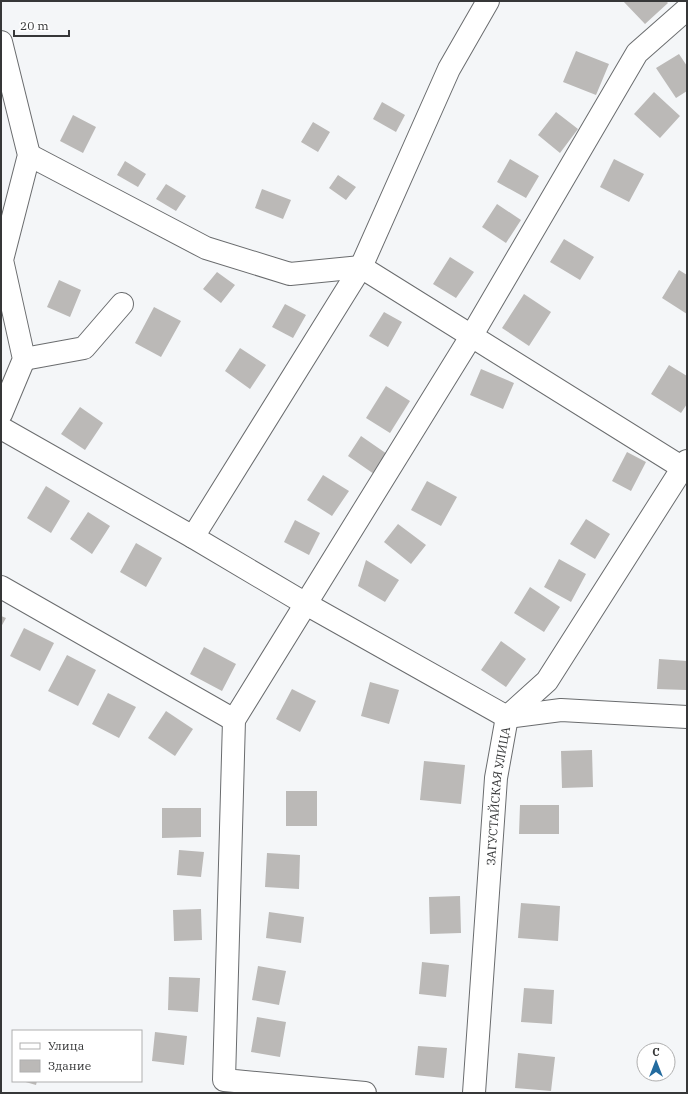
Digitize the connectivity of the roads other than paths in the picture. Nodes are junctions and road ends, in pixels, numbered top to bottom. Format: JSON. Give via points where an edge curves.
{"nodes":[{"id":1,"x":488,"y":1,"type":"edge"},
{"id":2,"x":687,"y":9,"type":"edge"},
{"id":3,"x":1,"y":42,"type":"edge"},
{"id":4,"x":28,"y":155,"type":"junction"},
{"id":5,"x":361,"y":267,"type":"junction"},
{"id":6,"x":122,"y":304,"type":"dead end"},
{"id":7,"x":472,"y":335,"type":"junction"},
{"id":8,"x":24,"y":359,"type":"junction"},
{"id":9,"x":1,"y":414,"type":"edge"},
{"id":10,"x":1,"y":428,"type":"edge"},
{"id":11,"x":686,"y":465,"type":"edge"},
{"id":12,"x":193,"y":537,"type":"junction"},
{"id":13,"x":1,"y":587,"type":"edge"},
{"id":14,"x":306,"y":604,"type":"junction"},
{"id":15,"x":507,"y":717,"type":"junction"},
{"id":16,"x":687,"y":717,"type":"edge"},
{"id":17,"x":234,"y":720,"type":"junction"},
{"id":18,"x":223,"y":1087,"type":"edge"},
{"id":19,"x":365,"y":1093,"type":"edge"},
{"id":20,"x":474,"y":1093,"type":"edge"}],
"edges":[{"from":1,"to":5,"type":"street","via":[[449,69]]},
{"from":2,"to":7,"type":"street","via":[[637,53]]},
{"from":3,"to":4,"type":"street"},
{"from":4,"to":5,"type":"street","via":[[206,248],[290,274]]},
{"from":4,"to":8,"type":"street","via":[[2,260]]},
{"from":5,"to":7,"type":"street"},
{"from":5,"to":12,"type":"street"},
{"from":6,"to":8,"type":"street","via":[[84,348]]},
{"from":7,"to":11,"type":"street"},
{"from":7,"to":14,"type":"street"},
{"from":8,"to":9,"type":"street"},
{"from":10,"to":12,"type":"street"},
{"from":11,"to":15,"type":"street","name":"ЗАГУСТАЙСКАЯ УЛИЦА","via":[[547,681]]},
{"from":12,"to":14,"type":"street"},
{"from":13,"to":17,"type":"street"},
{"from":14,"to":15,"type":"street"},
{"from":14,"to":17,"type":"street"},
{"from":15,"to":16,"type":"street","via":[[561,710]]},
{"from":15,"to":20,"type":"street","name":"ЗАГУСТАЙСКАЯ УЛИЦА","via":[[496,778]]},
{"from":17,"to":18,"type":"street"},
{"from":18,"to":19,"type":"street"}]}
